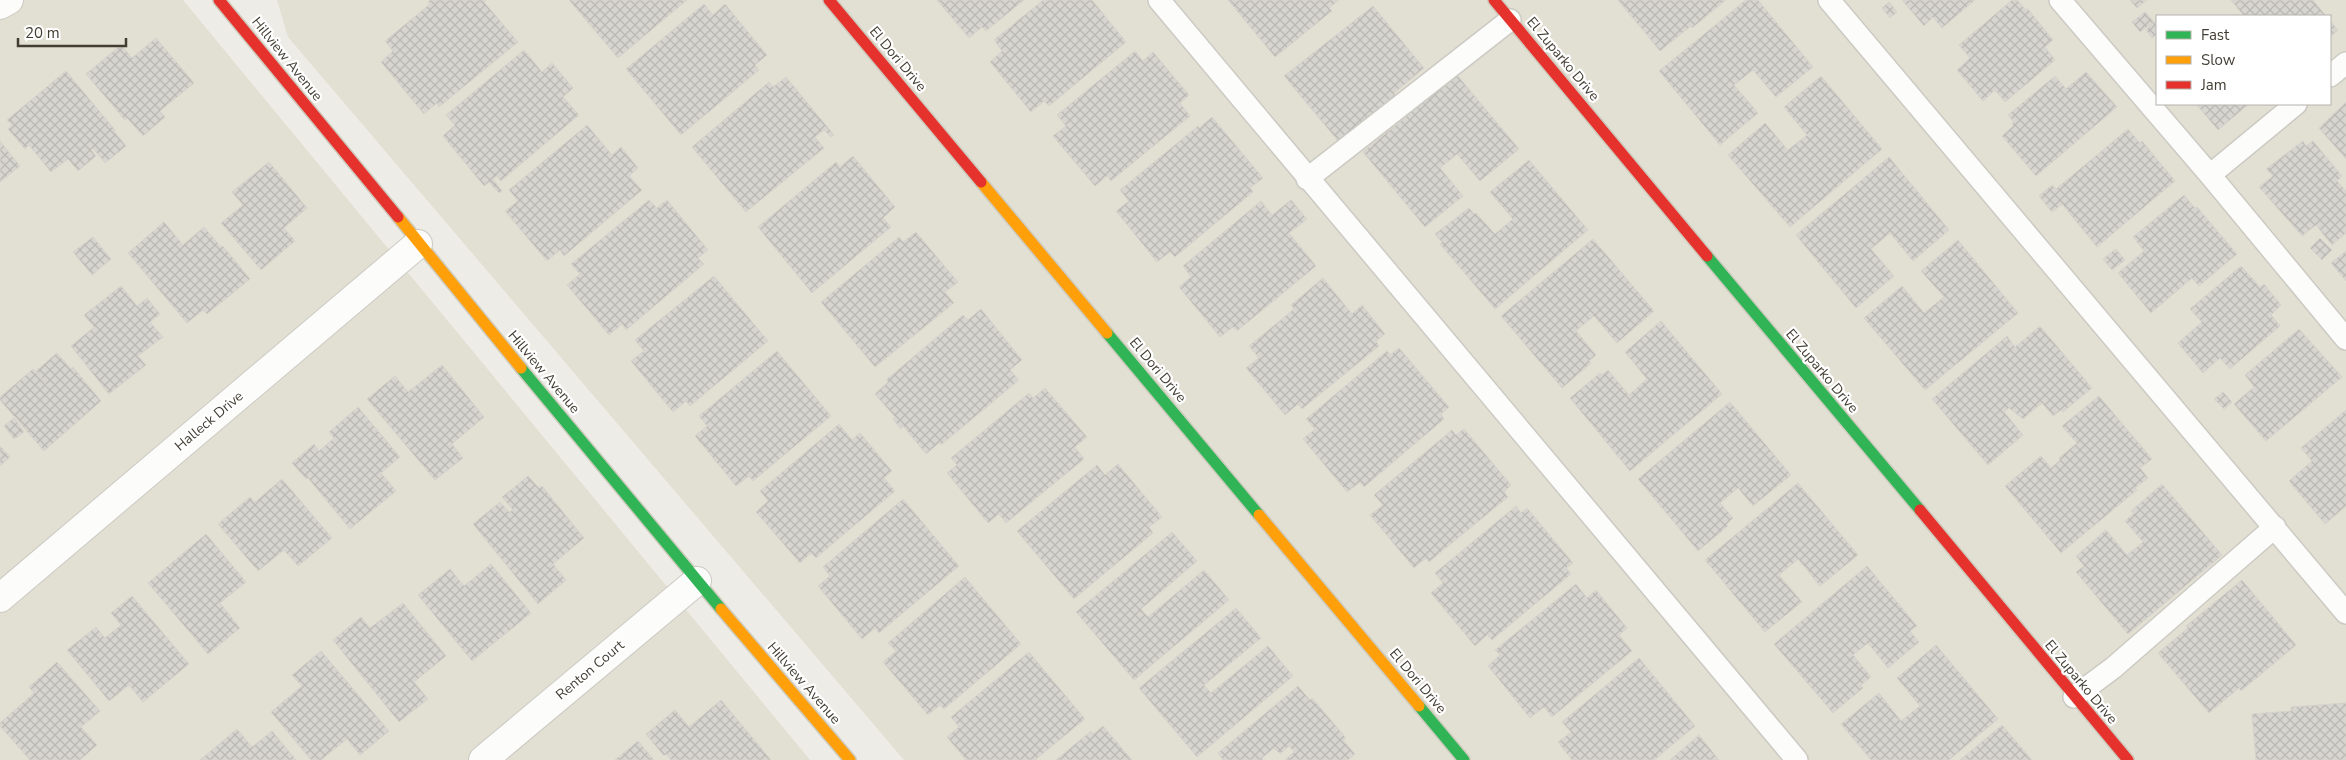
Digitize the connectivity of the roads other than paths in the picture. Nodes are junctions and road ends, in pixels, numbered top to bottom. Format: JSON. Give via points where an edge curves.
{"nodes":[{"id":1,"x":9,"y":0,"type":"edge"},
{"id":2,"x":219,"y":0,"type":"edge"},
{"id":3,"x":829,"y":0,"type":"edge"},
{"id":4,"x":1159,"y":0,"type":"edge"},
{"id":5,"x":1494,"y":0,"type":"edge"},
{"id":6,"x":1829,"y":0,"type":"edge"},
{"id":7,"x":2060,"y":0,"type":"edge"},
{"id":8,"x":0,"y":5,"type":"edge"},
{"id":9,"x":1510,"y":20,"type":"junction"},
{"id":10,"x":2346,"y":62,"type":"edge"},
{"id":11,"x":2331,"y":75,"type":"edge"},
{"id":12,"x":2295,"y":105,"type":"edge"},
{"id":13,"x":2210,"y":175,"type":"junction"},
{"id":14,"x":1307,"y":179,"type":"junction"},
{"id":15,"x":418,"y":244,"type":"junction"},
{"id":16,"x":2346,"y":339,"type":"edge"},
{"id":17,"x":2275,"y":527,"type":"junction"},
{"id":18,"x":696,"y":581,"type":"junction"},
{"id":19,"x":0,"y":598,"type":"edge"},
{"id":20,"x":2346,"y":612,"type":"edge"},
{"id":21,"x":2074,"y":698,"type":"junction"},
{"id":22,"x":483,"y":760,"type":"edge"},
{"id":23,"x":850,"y":760,"type":"edge"},
{"id":24,"x":1464,"y":760,"type":"edge"},
{"id":25,"x":1797,"y":760,"type":"edge"},
{"id":26,"x":2128,"y":760,"type":"edge"}],
"edges":[{"from":1,"to":8,"type":"street"},
{"from":2,"to":15,"type":"street","name":"Hillview Avenue"},
{"from":3,"to":24,"type":"street","name":"El Dori Drive"},
{"from":4,"to":14,"type":"lane"},
{"from":5,"to":9,"type":"street","name":"El Zuparko Drive"},
{"from":6,"to":17,"type":"lane"},
{"from":7,"to":13,"type":"lane"},
{"from":9,"to":14,"type":"lane"},
{"from":9,"to":21,"type":"street","name":"El Zuparko Drive"},
{"from":10,"to":11,"type":"lane"},
{"from":12,"to":13,"type":"lane"},
{"from":13,"to":16,"type":"lane"},
{"from":14,"to":25,"type":"lane"},
{"from":15,"to":18,"type":"street","name":"Hillview Avenue"},
{"from":15,"to":19,"type":"street","name":"Halleck Drive"},
{"from":17,"to":20,"type":"lane"},
{"from":17,"to":21,"type":"lane"},
{"from":18,"to":22,"type":"street","name":"Renton Court"},
{"from":18,"to":23,"type":"street","name":"Hillview Avenue"},
{"from":21,"to":26,"type":"street","name":"El Zuparko Drive"}]}
